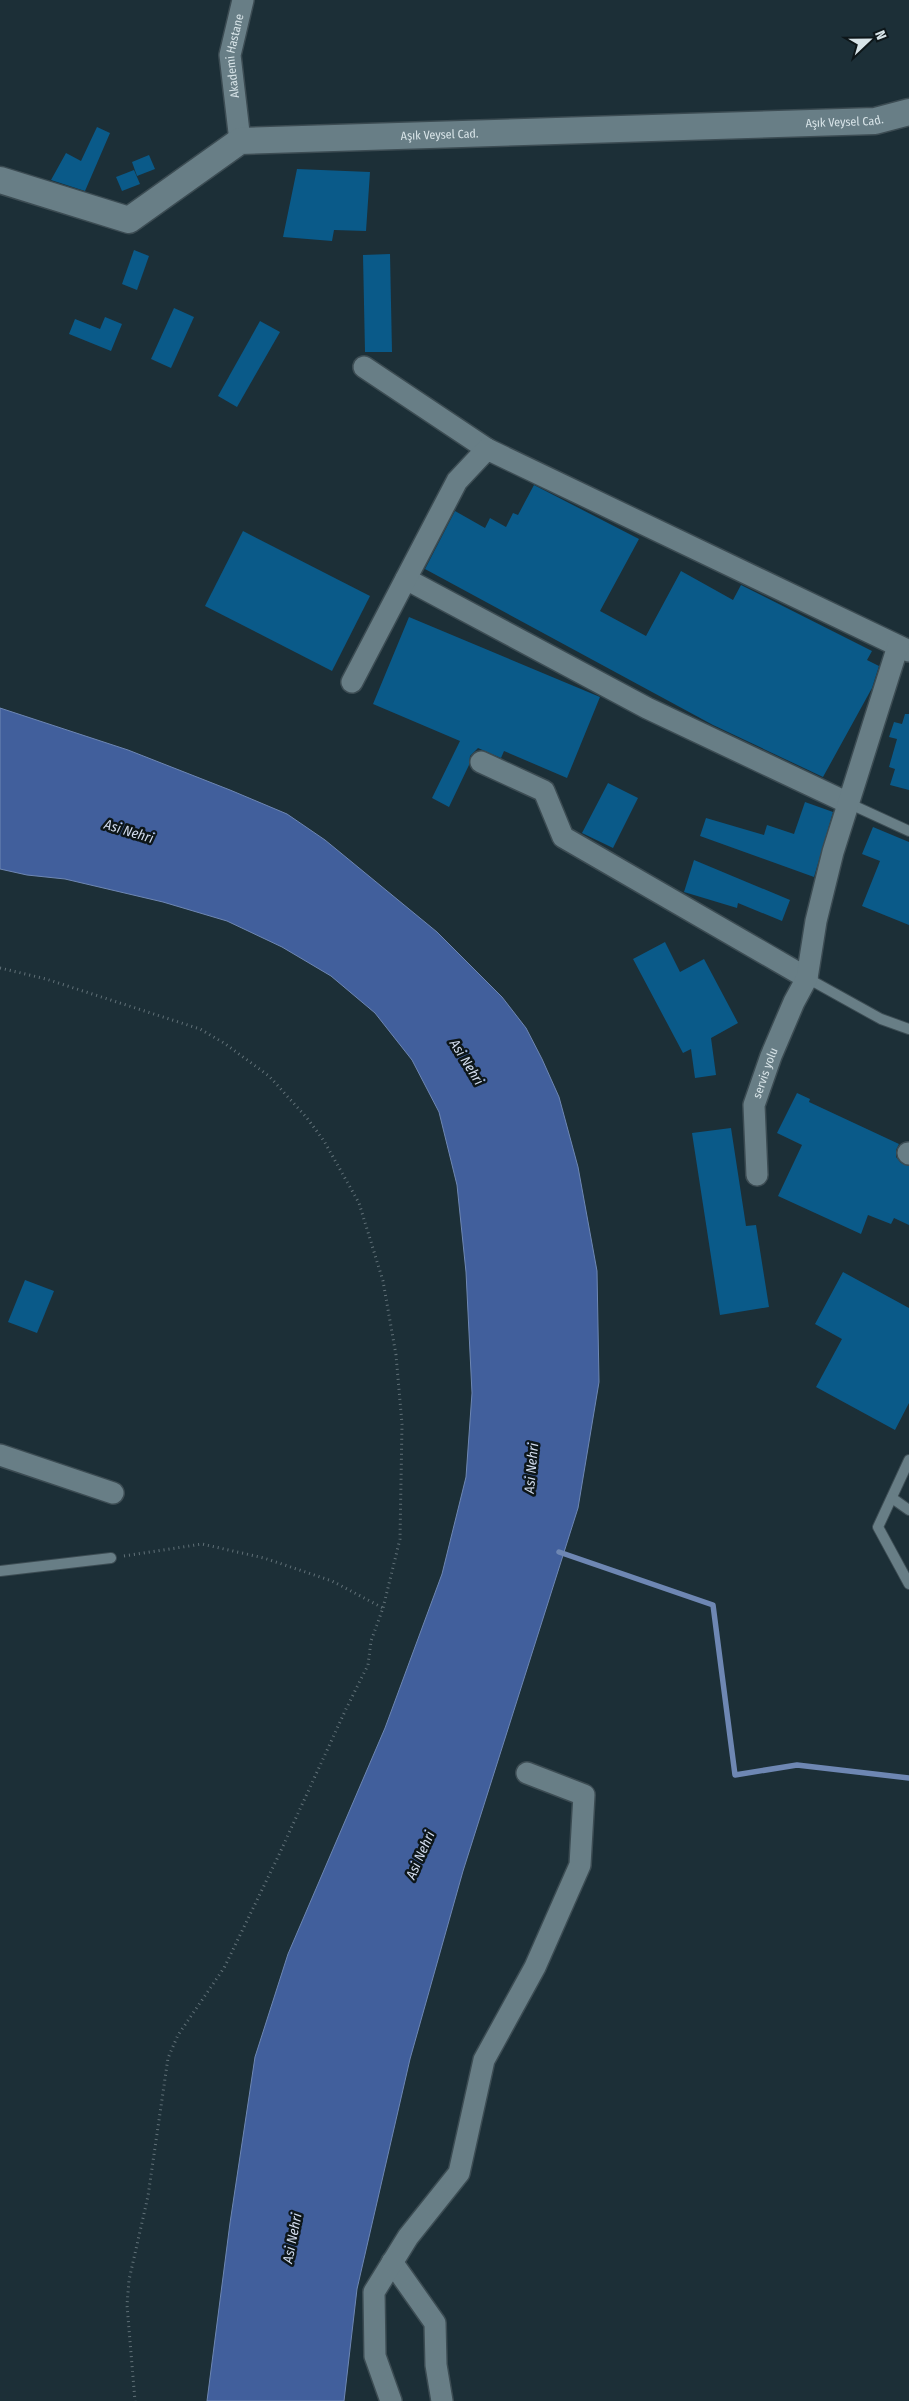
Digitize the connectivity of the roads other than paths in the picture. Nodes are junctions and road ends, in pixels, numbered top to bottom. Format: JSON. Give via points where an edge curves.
{"nodes":[{"id":1,"x":243,"y":0,"type":"edge"},
{"id":2,"x":909,"y":112,"type":"edge"},
{"id":3,"x":240,"y":141,"type":"junction"},
{"id":4,"x":0,"y":180,"type":"edge"},
{"id":5,"x":364,"y":367,"type":"dead end"},
{"id":6,"x":487,"y":449,"type":"junction"},
{"id":7,"x":406,"y":579,"type":"junction"},
{"id":8,"x":904,"y":648,"type":"edge"},
{"id":9,"x":352,"y":682,"type":"dead end"},
{"id":10,"x":481,"y":762,"type":"dead end"},
{"id":11,"x":848,"y":803,"type":"junction"},
{"id":12,"x":909,"y":831,"type":"edge"},
{"id":13,"x":807,"y":978,"type":"junction"},
{"id":14,"x":909,"y":1029,"type":"edge"},
{"id":15,"x":757,"y":1175,"type":"dead end"},
{"id":16,"x":0,"y":1454,"type":"edge"},
{"id":17,"x":909,"y":1460,"type":"edge"},
{"id":18,"x":112,"y":1493,"type":"dead end"},
{"id":19,"x":892,"y":1498,"type":"junction"},
{"id":20,"x":909,"y":1510,"type":"edge"},
{"id":21,"x":111,"y":1558,"type":"road end"},
{"id":22,"x":0,"y":1571,"type":"edge"},
{"id":23,"x":909,"y":1584,"type":"edge"},
{"id":24,"x":528,"y":1773,"type":"dead end"},
{"id":25,"x":392,"y":2262,"type":"junction"},
{"id":26,"x":391,"y":2401,"type":"edge"},
{"id":27,"x":442,"y":2401,"type":"edge"}],
"edges":[{"from":1,"to":3,"type":"street","name":"Akademi Hastane","via":[[230,55]]},
{"from":2,"to":3,"type":"street","name":"Aşık Veysel Cad.","via":[[875,121]]},
{"from":3,"to":4,"type":"street","via":[[129,220]]},
{"from":5,"to":6,"type":"street"},
{"from":6,"to":7,"type":"street","via":[[457,481]]},
{"from":6,"to":8,"type":"street"},
{"from":7,"to":9,"type":"street"},
{"from":7,"to":11,"type":"street","via":[[647,708]]},
{"from":8,"to":11,"type":"street","name":"servis yolu"},
{"from":10,"to":13,"type":"street","via":[[544,790],[562,837]]},
{"from":11,"to":12,"type":"lane"},
{"from":11,"to":13,"type":"street","name":"servis yolu","via":[[816,921]]},
{"from":13,"to":14,"type":"lane","via":[[881,1019]]},
{"from":13,"to":15,"type":"street","name":"servis yolu","via":[[775,1047],[754,1105]]},
{"from":16,"to":18,"type":"street"},
{"from":17,"to":19,"type":"lane"},
{"from":19,"to":20,"type":"lane"},
{"from":19,"to":23,"type":"lane","via":[[878,1527]]},
{"from":21,"to":22,"type":"lane"},
{"from":24,"to":25,"type":"street","via":[[584,1795],[580,1865],[535,1967],[484,2060],[459,2173]]},
{"from":25,"to":26,"type":"street","via":[[374,2292],[375,2356]]},
{"from":25,"to":27,"type":"street","via":[[436,2322],[436,2365]]}]}
